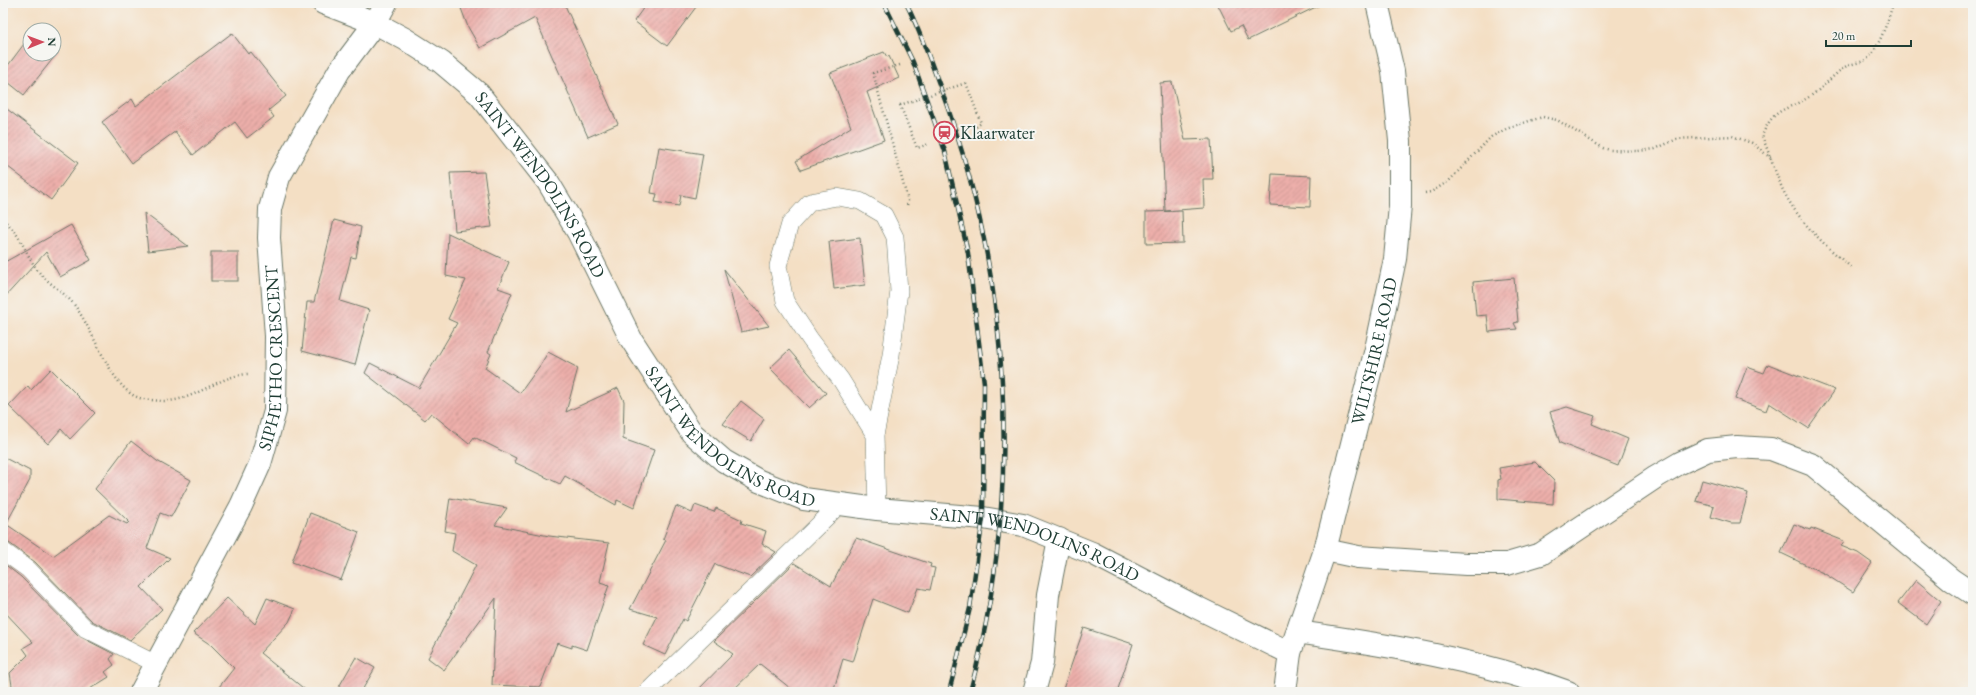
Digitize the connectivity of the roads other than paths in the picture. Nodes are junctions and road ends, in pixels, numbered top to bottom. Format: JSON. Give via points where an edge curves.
{"nodes":[{"id":1,"x":323,"y":3,"type":"edge"},
{"id":2,"x":386,"y":3,"type":"edge"},
{"id":3,"x":1377,"y":3,"type":"edge"},
{"id":4,"x":375,"y":23,"type":"junction"},
{"id":5,"x":875,"y":435,"type":"junction"},
{"id":6,"x":839,"y":505,"type":"junction"},
{"id":7,"x":877,"y":509,"type":"junction"},
{"id":8,"x":1059,"y":539,"type":"junction"},
{"id":9,"x":1325,"y":550,"type":"junction"},
{"id":10,"x":3,"y":551,"type":"edge"},
{"id":11,"x":1973,"y":594,"type":"edge"},
{"id":12,"x":1297,"y":632,"type":"junction"},
{"id":13,"x":1290,"y":653,"type":"junction"},
{"id":14,"x":156,"y":664,"type":"junction"},
{"id":15,"x":141,"y":692,"type":"edge"},
{"id":16,"x":647,"y":692,"type":"edge"},
{"id":17,"x":1034,"y":692,"type":"edge"},
{"id":18,"x":1285,"y":692,"type":"edge"},
{"id":19,"x":1568,"y":692,"type":"edge"}],
"edges":[{"from":1,"to":4,"type":"street","name":"SAINT WENDOLINS ROAD"},
{"from":2,"to":4,"type":"street","name":"SIPHETHO CRESCENT"},
{"from":3,"to":9,"type":"street","name":"WILTSHIRE ROAD","via":[[1393,71],[1400,141],[1400,196],[1395,259]]},
{"from":4,"to":6,"type":"street","name":"SAINT WENDOLINS ROAD","via":[[441,62],[479,94],[511,134],[548,182],[574,226],[631,339],[692,433],[724,461],[759,481],[804,499]]},
{"from":4,"to":14,"type":"street","name":"SIPHETHO CRESCENT","via":[[335,78],[279,177],[272,203],[269,238],[276,336],[275,411],[260,464],[241,506]]},
{"from":5,"to":5,"type":"lane","via":[[841,380],[785,301],[778,266],[790,224],[810,202],[837,197],[860,201],[884,215],[895,237],[898,291],[891,355]]},
{"from":5,"to":7,"type":"lane"},
{"from":6,"to":7,"type":"street","name":"SAINT WENDOLINS ROAD"},
{"from":6,"to":16,"type":"lane"},
{"from":7,"to":8,"type":"street","name":"SAINT WENDOLINS ROAD","via":[[984,518],[1023,525]]},
{"from":8,"to":13,"type":"street","name":"SAINT WENDOLINS ROAD","via":[[1092,553]]},
{"from":8,"to":17,"type":"street","via":[[1048,595],[1042,663]]},
{"from":9,"to":11,"type":"street","via":[[1358,556],[1466,564],[1507,564],[1526,560],[1541,554],[1656,477],[1708,450],[1737,447],[1771,449],[1813,465],[1952,580]]},
{"from":9,"to":12,"type":"street","name":"WILTSHIRE ROAD"},
{"from":10,"to":14,"type":"lane","via":[[28,569],[86,629]]},
{"from":12,"to":13,"type":"street","name":"WILTSHIRE ROAD"},
{"from":12,"to":19,"type":"street","via":[[1377,643],[1463,662]]},
{"from":13,"to":18,"type":"street","name":"WILTSHIRE ROAD"},
{"from":14,"to":15,"type":"street","name":"SIPHETHO CRESCENT"}]}
